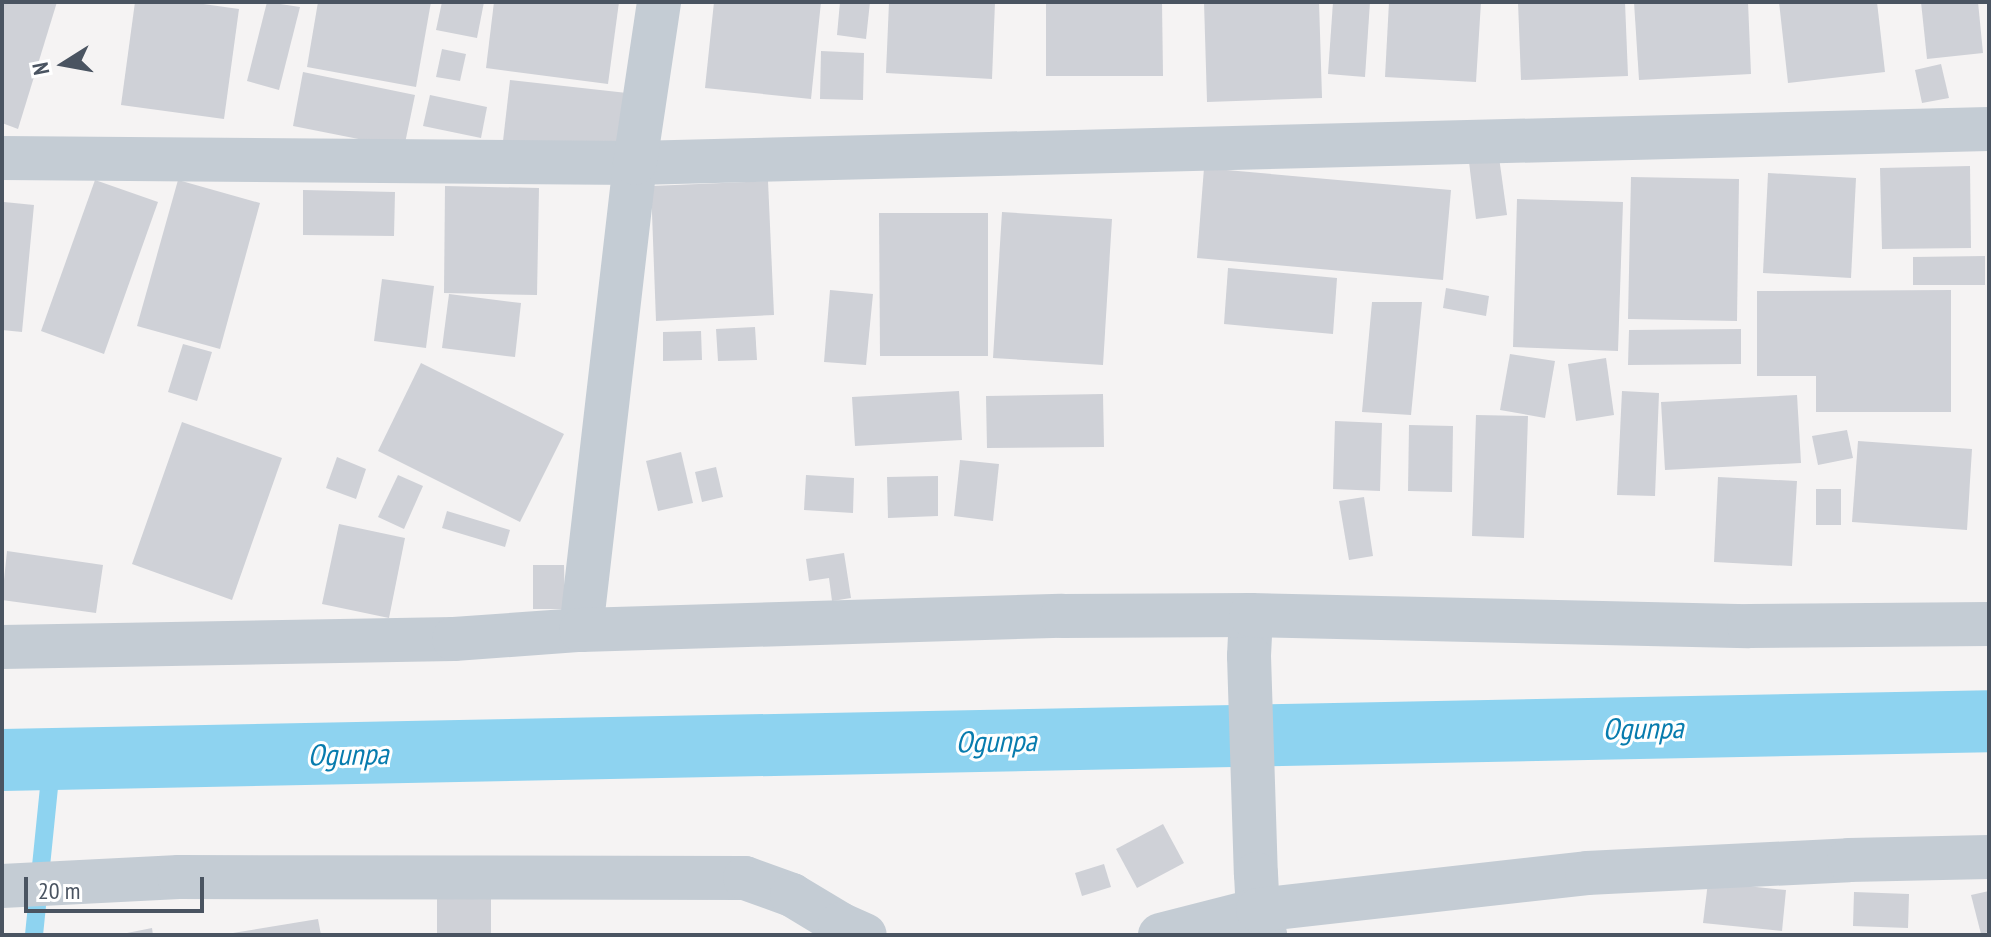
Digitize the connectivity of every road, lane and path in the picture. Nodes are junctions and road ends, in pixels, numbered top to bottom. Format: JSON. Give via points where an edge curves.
{"nodes":[{"id":1,"x":659,"y":2,"type":"edge"},
{"id":2,"x":1989,"y":129,"type":"edge"},
{"id":3,"x":2,"y":158,"type":"edge"},
{"id":4,"x":635,"y":163,"type":"junction"},
{"id":5,"x":1989,"y":624,"type":"edge"},
{"id":6,"x":581,"y":630,"type":"junction"},
{"id":7,"x":1250,"y":636,"type":"junction"},
{"id":8,"x":2,"y":647,"type":"edge"},
{"id":9,"x":1989,"y":857,"type":"edge"},
{"id":10,"x":2,"y":886,"type":"edge"},
{"id":11,"x":1259,"y":906,"type":"edge"},
{"id":12,"x":865,"y":935,"type":"edge"},
{"id":13,"x":1160,"y":935,"type":"edge"}],
"edges":[{"from":1,"to":4,"type":"street"},
{"from":2,"to":4,"type":"street"},
{"from":3,"to":4,"type":"street"},
{"from":4,"to":6,"type":"street"},
{"from":5,"to":7,"type":"street"},
{"from":6,"to":7,"type":"street","via":[[1062,616]]},
{"from":6,"to":8,"type":"street","via":[[454,639]]},
{"from":7,"to":11,"type":"street"},
{"from":9,"to":11,"type":"street","via":[[1587,873]]},
{"from":10,"to":12,"type":"street","via":[[179,877],[745,878],[792,895]]},
{"from":11,"to":13,"type":"street"}]}
